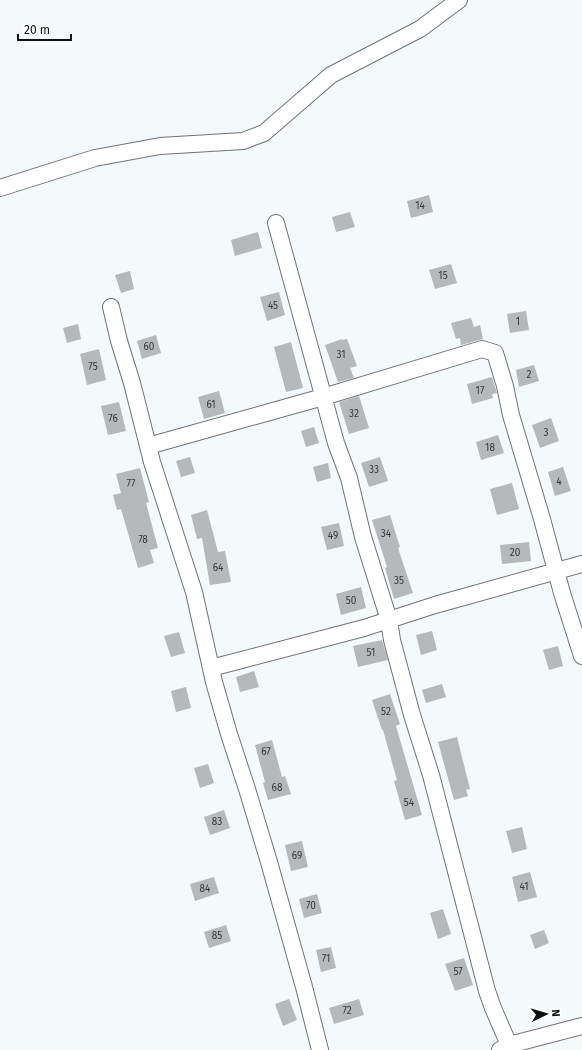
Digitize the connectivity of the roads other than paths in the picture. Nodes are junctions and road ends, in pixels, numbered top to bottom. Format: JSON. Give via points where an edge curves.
{"nodes":[{"id":1,"x":459,"y":0,"type":"edge"},
{"id":2,"x":0,"y":188,"type":"edge"},
{"id":3,"x":276,"y":223,"type":"dead end"},
{"id":4,"x":111,"y":307,"type":"dead end"},
{"id":5,"x":323,"y":397,"type":"junction"},
{"id":6,"x":148,"y":446,"type":"junction"},
{"id":7,"x":582,"y":564,"type":"edge"},
{"id":8,"x":557,"y":571,"type":"junction"},
{"id":9,"x":389,"y":620,"type":"junction"},
{"id":10,"x":582,"y":656,"type":"edge"},
{"id":11,"x":211,"y":668,"type":"junction"},
{"id":12,"x":582,"y":1026,"type":"edge"},
{"id":13,"x":504,"y":1047,"type":"edge"},
{"id":14,"x":320,"y":1050,"type":"edge"}],
"edges":[{"from":1,"to":2,"type":"street","via":[[420,29],[330,75],[264,133],[243,141],[160,146],[95,158]]},
{"from":3,"to":5,"type":"street"},
{"from":4,"to":6,"type":"street"},
{"from":5,"to":6,"type":"street"},
{"from":5,"to":8,"type":"street","via":[[482,349],[495,353]]},
{"from":5,"to":9,"type":"street"},
{"from":6,"to":11,"type":"street","via":[[194,592]]},
{"from":7,"to":8,"type":"street"},
{"from":8,"to":9,"type":"street"},
{"from":8,"to":10,"type":"street"},
{"from":9,"to":11,"type":"street"},
{"from":9,"to":13,"type":"street","via":[[399,667]]},
{"from":11,"to":14,"type":"street","via":[[271,870]]},
{"from":12,"to":13,"type":"street"}]}
